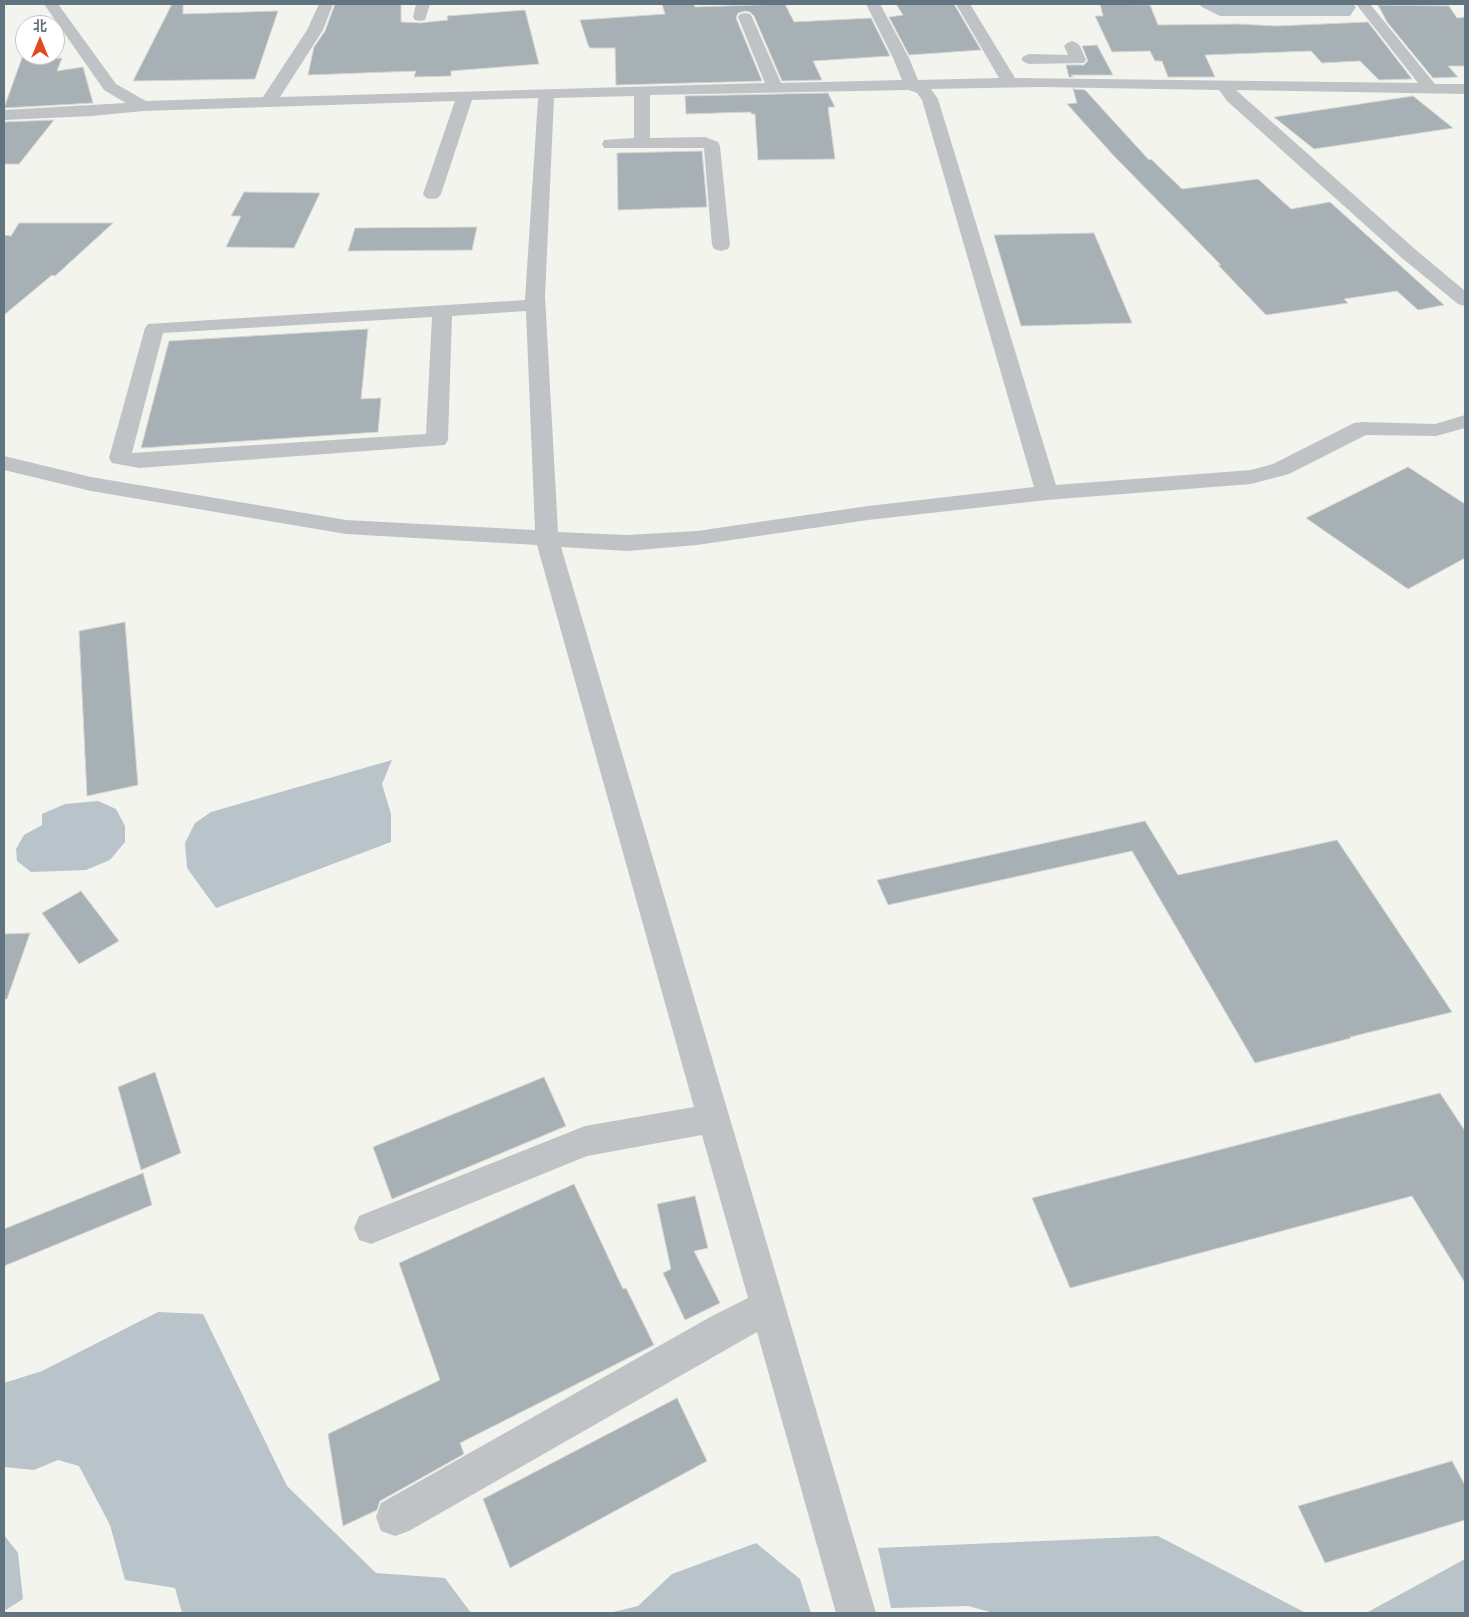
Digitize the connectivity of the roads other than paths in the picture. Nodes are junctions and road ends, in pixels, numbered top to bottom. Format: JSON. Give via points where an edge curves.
{"nodes":[{"id":1,"x":51,"y":4,"type":"edge"},
{"id":2,"x":326,"y":4,"type":"edge"},
{"id":3,"x":873,"y":4,"type":"edge"},
{"id":4,"x":963,"y":4,"type":"edge"},
{"id":5,"x":1363,"y":4,"type":"edge"},
{"id":6,"x":746,"y":17,"type":"dead end"},
{"id":7,"x":1072,"y":46,"type":"dead end"},
{"id":8,"x":1029,"y":59,"type":"dead end"},
{"id":9,"x":1049,"y":59,"type":"junction"},
{"id":10,"x":1058,"y":82,"type":"junction"},
{"id":11,"x":1010,"y":83,"type":"junction"},
{"id":12,"x":912,"y":85,"type":"junction"},
{"id":13,"x":1224,"y":85,"type":"junction"},
{"id":14,"x":775,"y":88,"type":"junction"},
{"id":15,"x":1430,"y":88,"type":"junction"},
{"id":16,"x":1465,"y":89,"type":"edge"},
{"id":17,"x":642,"y":91,"type":"junction"},
{"id":18,"x":546,"y":93,"type":"junction"},
{"id":19,"x":465,"y":96,"type":"junction"},
{"id":20,"x":268,"y":102,"type":"junction"},
{"id":21,"x":143,"y":106,"type":"junction"},
{"id":22,"x":4,"y":115,"type":"edge"},
{"id":23,"x":610,"y":144,"type":"dead end"},
{"id":24,"x":642,"y":144,"type":"junction"},
{"id":25,"x":432,"y":194,"type":"dead end"},
{"id":26,"x":721,"y":245,"type":"dead end"},
{"id":27,"x":1465,"y":300,"type":"edge"},
{"id":28,"x":535,"y":305,"type":"junction"},
{"id":29,"x":442,"y":311,"type":"junction"},
{"id":30,"x":1465,"y":420,"type":"edge"},
{"id":31,"x":4,"y":463,"type":"edge"},
{"id":32,"x":1047,"y":493,"type":"junction"},
{"id":33,"x":547,"y":539,"type":"junction"},
{"id":34,"x":714,"y":1118,"type":"junction"},
{"id":35,"x":371,"y":1228,"type":"dead end"},
{"id":36,"x":768,"y":1307,"type":"junction"},
{"id":37,"x":394,"y":1517,"type":"dead end"},
{"id":38,"x":856,"y":1613,"type":"edge"}],
"edges":[{"from":1,"to":21,"type":"street","via":[[110,87]]},
{"from":2,"to":20,"type":"street","via":[[316,30]]},
{"from":3,"to":12,"type":"street"},
{"from":4,"to":11,"type":"street"},
{"from":5,"to":15,"type":"street"},
{"from":6,"to":14,"type":"street"},
{"from":7,"to":9,"type":"street","via":[[1078,60]]},
{"from":8,"to":9,"type":"street"},
{"from":9,"to":10,"type":"street"},
{"from":10,"to":11,"type":"street"},
{"from":10,"to":13,"type":"street"},
{"from":11,"to":12,"type":"street"},
{"from":12,"to":14,"type":"street"},
{"from":12,"to":32,"type":"street","via":[[923,90],[930,99]]},
{"from":13,"to":15,"type":"street"},
{"from":13,"to":27,"type":"street","via":[[1240,105]]},
{"from":14,"to":17,"type":"street"},
{"from":15,"to":16,"type":"street"},
{"from":17,"to":18,"type":"street"},
{"from":17,"to":24,"type":"street"},
{"from":18,"to":19,"type":"street"},
{"from":18,"to":28,"type":"street"},
{"from":19,"to":20,"type":"street"},
{"from":19,"to":25,"type":"street"},
{"from":20,"to":21,"type":"street"},
{"from":21,"to":22,"type":"street"},
{"from":23,"to":24,"type":"street"},
{"from":24,"to":26,"type":"street","via":[[705,142],[712,146]]},
{"from":28,"to":29,"type":"street"},
{"from":28,"to":33,"type":"street"},
{"from":29,"to":29,"type":"street","via":[[437,440],[139,461],[120,458],[156,328]]},
{"from":30,"to":32,"type":"street","via":[[1436,430],[1362,428],[1281,469],[1252,476]]},
{"from":31,"to":33,"type":"street","via":[[91,484],[346,527]]},
{"from":32,"to":33,"type":"street","via":[[868,513],[697,538],[627,543]]},
{"from":33,"to":34,"type":"street"},
{"from":34,"to":35,"type":"street","via":[[585,1141]]},
{"from":34,"to":36,"type":"street"},
{"from":36,"to":37,"type":"street"},
{"from":36,"to":38,"type":"street"}]}
